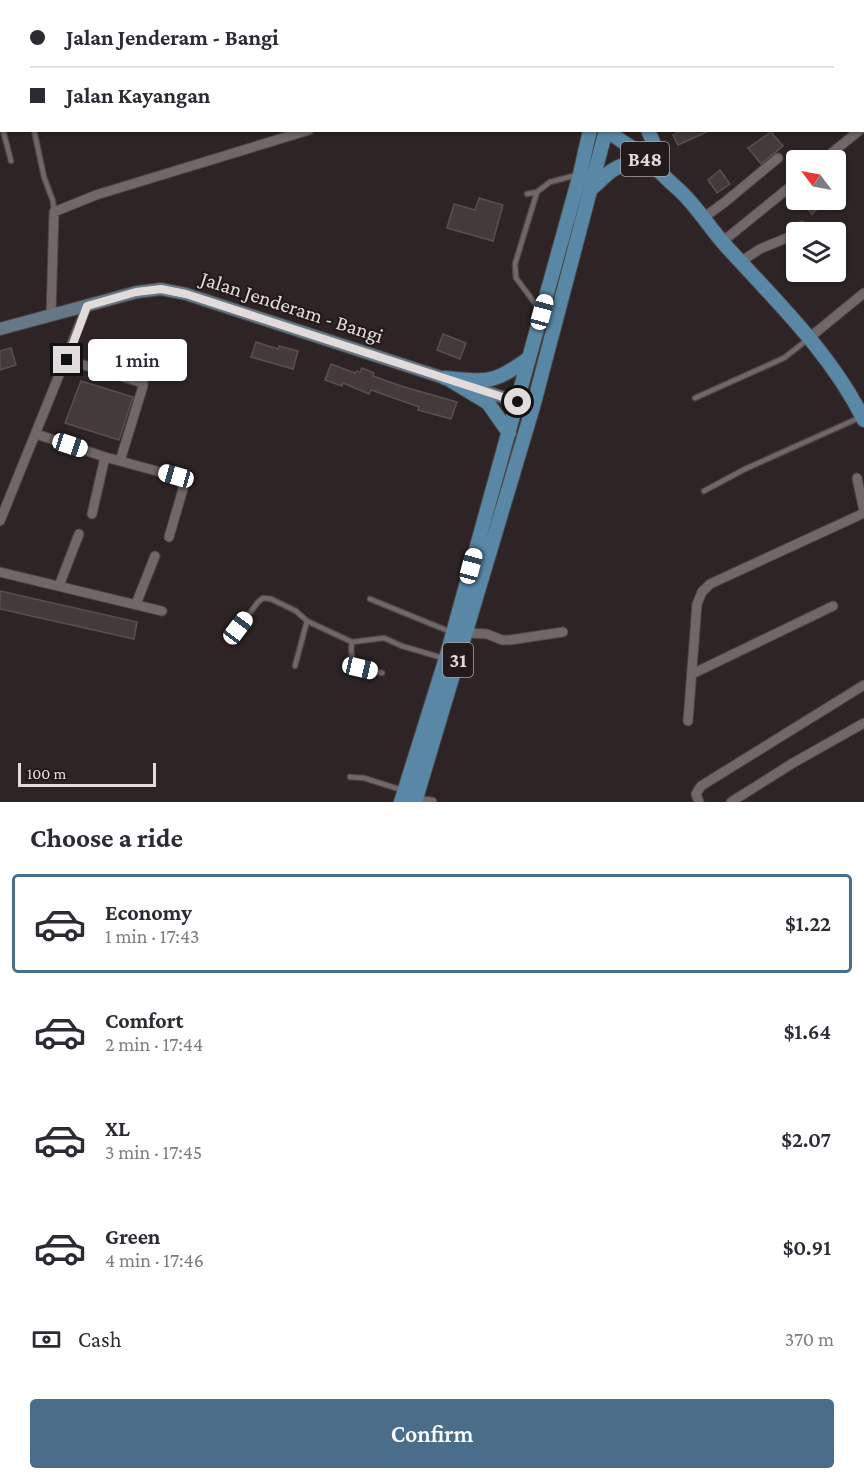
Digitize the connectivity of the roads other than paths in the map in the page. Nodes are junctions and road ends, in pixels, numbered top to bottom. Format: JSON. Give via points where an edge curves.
{"nodes":[{"id":1,"x":3,"y":132,"type":"edge"},
{"id":2,"x":34,"y":132,"type":"edge"},
{"id":3,"x":302,"y":132,"type":"edge"},
{"id":4,"x":590,"y":132,"type":"edge"},
{"id":5,"x":598,"y":132,"type":"edge"},
{"id":6,"x":606,"y":132,"type":"edge"},
{"id":7,"x":610,"y":132,"type":"edge"},
{"id":8,"x":623,"y":132,"type":"edge"},
{"id":9,"x":649,"y":132,"type":"edge"},
{"id":10,"x":858,"y":132,"type":"edge"},
{"id":11,"x":836,"y":150,"type":"edge"},
{"id":12,"x":778,"y":158,"type":"dead end"},
{"id":13,"x":11,"y":161,"type":"dead end"},
{"id":14,"x":659,"y":165,"type":"junction"},
{"id":15,"x":581,"y":170,"type":"junction"},
{"id":16,"x":591,"y":189,"type":"junction"},
{"id":17,"x":786,"y":190,"type":"edge"},
{"id":18,"x":537,"y":192,"type":"junction"},
{"id":19,"x":527,"y":194,"type":"dead end"},
{"id":20,"x":54,"y":212,"type":"junction"},
{"id":21,"x":703,"y":218,"type":"junction"},
{"id":22,"x":786,"y":238,"type":"edge"},
{"id":23,"x":722,"y":242,"type":"junction"},
{"id":24,"x":740,"y":262,"type":"junction"},
{"id":25,"x":864,"y":293,"type":"edge"},
{"id":26,"x":87,"y":306,"type":"junction"},
{"id":27,"x":542,"y":312,"type":"junction"},
{"id":28,"x":51,"y":315,"type":"junction"},
{"id":29,"x":0,"y":329,"type":"edge"},
{"id":30,"x":810,"y":338,"type":"junction"},
{"id":31,"x":530,"y":358,"type":"junction"},
{"id":32,"x":67,"y":360,"type":"junction"},
{"id":33,"x":445,"y":378,"type":"junction"},
{"id":34,"x":695,"y":398,"type":"dead end"},
{"id":35,"x":518,"y":402,"type":"junction"},
{"id":36,"x":533,"y":407,"type":"junction"},
{"id":37,"x":863,"y":418,"type":"edge"},
{"id":38,"x":508,"y":433,"type":"junction"},
{"id":39,"x":36,"y":434,"type":"junction"},
{"id":40,"x":105,"y":457,"type":"junction"},
{"id":41,"x":120,"y":461,"type":"junction"},
{"id":42,"x":857,"y":478,"type":"dead end"},
{"id":43,"x":704,"y":491,"type":"dead end"},
{"id":44,"x":864,"y":512,"type":"edge"},
{"id":45,"x":92,"y":514,"type":"dead end"},
{"id":46,"x":0,"y":521,"type":"edge"},
{"id":47,"x":79,"y":534,"type":"dead end"},
{"id":48,"x":169,"y":537,"type":"dead end"},
{"id":49,"x":155,"y":556,"type":"dead end"},
{"id":50,"x":0,"y":572,"type":"edge"},
{"id":51,"x":59,"y":586,"type":"junction"},
{"id":52,"x":370,"y":599,"type":"dead end"},
{"id":53,"x":136,"y":604,"type":"junction"},
{"id":54,"x":833,"y":606,"type":"dead end"},
{"id":55,"x":162,"y":610,"type":"dead end"},
{"id":56,"x":307,"y":621,"type":"junction"},
{"id":57,"x":563,"y":632,"type":"dead end"},
{"id":58,"x":459,"y":633,"type":"junction"},
{"id":59,"x":229,"y":641,"type":"dead end"},
{"id":60,"x":352,"y":642,"type":"junction"},
{"id":61,"x":446,"y":658,"type":"junction"},
{"id":62,"x":295,"y":666,"type":"dead end"},
{"id":63,"x":382,"y":673,"type":"dead end"},
{"id":64,"x":692,"y":675,"type":"junction"},
{"id":65,"x":864,"y":686,"type":"edge"},
{"id":66,"x":688,"y":721,"type":"dead end"},
{"id":67,"x":864,"y":723,"type":"edge"},
{"id":68,"x":350,"y":777,"type":"dead end"},
{"id":69,"x":402,"y":796,"type":"edge"},
{"id":70,"x":415,"y":801,"type":"edge"},
{"id":71,"x":432,"y":802,"type":"edge"},
{"id":72,"x":699,"y":802,"type":"edge"},
{"id":73,"x":730,"y":802,"type":"edge"}],
"edges":[{"from":1,"to":13,"type":"lane"},
{"from":2,"to":20,"type":"lane"},
{"from":3,"to":20,"type":"street","via":[[96,195]]},
{"from":4,"to":15,"type":"main road","number":"31"},
{"from":5,"to":15,"type":"main road"},
{"from":6,"to":16,"type":"main road","number":"31"},
{"from":7,"to":14,"type":"main road","number":"B48"},
{"from":8,"to":14,"type":"main road","number":"B48"},
{"from":9,"to":14,"type":"main road"},
{"from":10,"to":11,"type":"street"},
{"from":12,"to":21,"type":"street"},
{"from":14,"to":16,"type":"main road","via":[[619,165]]},
{"from":14,"to":21,"type":"main road","number":"B48","via":[[665,180]]},
{"from":15,"to":18,"type":"lane"},
{"from":15,"to":27,"type":"main road","number":"31"},
{"from":16,"to":36,"type":"main road","number":"31"},
{"from":17,"to":23,"type":"street"},
{"from":18,"to":19,"type":"lane"},
{"from":18,"to":27,"type":"lane","via":[[515,264],[516,278]]},
{"from":20,"to":28,"type":"street"},
{"from":21,"to":23,"type":"main road","number":"B48"},
{"from":22,"to":24,"type":"street"},
{"from":23,"to":24,"type":"main road","number":"B48"},
{"from":24,"to":30,"type":"main road","number":"B48"},
{"from":25,"to":30,"type":"street"},
{"from":26,"to":28,"type":"main road","name":"Jalan Jenderam - Bangi"},
{"from":26,"to":32,"type":"street"},
{"from":26,"to":33,"type":"main road","name":"Jalan Jenderam - Bangi","via":[[161,289],[186,294]]},
{"from":27,"to":31,"type":"main road","number":"31"},
{"from":28,"to":29,"type":"main road","name":"Jalan Jenderam - Bangi"},
{"from":30,"to":34,"type":"lane","via":[[784,358]]},
{"from":30,"to":37,"type":"main road","number":"B48"},
{"from":31,"to":33,"type":"main road","via":[[502,377],[490,380]]},
{"from":31,"to":35,"type":"main road","number":"31"},
{"from":32,"to":39,"type":"street"},
{"from":32,"to":41,"type":"street","via":[[143,383]]},
{"from":33,"to":35,"type":"main road","name":"Jalan Jenderam - Bangi"},
{"from":33,"to":38,"type":"main road","via":[[488,403]]},
{"from":35,"to":36,"type":"main road","name":"Jalan Jenderam - Bangi"},
{"from":35,"to":38,"type":"main road","number":"31"},
{"from":36,"to":58,"type":"main road","number":"31"},
{"from":37,"to":43,"type":"lane"},
{"from":38,"to":58,"type":"main road","number":"31"},
{"from":39,"to":40,"type":"street"},
{"from":39,"to":46,"type":"street"},
{"from":40,"to":41,"type":"street"},
{"from":40,"to":45,"type":"street"},
{"from":41,"to":48,"type":"street","via":[[176,476],[182,482]]},
{"from":42,"to":44,"type":"street"},
{"from":44,"to":64,"type":"street","via":[[710,584],[697,604]]},
{"from":47,"to":51,"type":"street"},
{"from":49,"to":53,"type":"street"},
{"from":50,"to":51,"type":"street"},
{"from":51,"to":53,"type":"street"},
{"from":52,"to":58,"type":"lane"},
{"from":53,"to":55,"type":"street"},
{"from":54,"to":64,"type":"street"},
{"from":56,"to":59,"type":"lane","via":[[296,611],[263,598]]},
{"from":56,"to":60,"type":"lane"},
{"from":56,"to":62,"type":"lane"},
{"from":57,"to":58,"type":"street","via":[[502,640],[487,634]]},
{"from":58,"to":61,"type":"main road","number":"31"},
{"from":58,"to":70,"type":"main road","number":"31"},
{"from":60,"to":61,"type":"lane","via":[[384,638]]},
{"from":60,"to":63,"type":"lane","via":[[350,656],[354,663]]},
{"from":61,"to":69,"type":"main road","number":"31"},
{"from":64,"to":66,"type":"street"},
{"from":65,"to":72,"type":"street","via":[[701,786],[696,794]]},
{"from":67,"to":73,"type":"street"},
{"from":68,"to":69,"type":"lane","via":[[364,778]]},
{"from":70,"to":71,"type":"street"}]}
